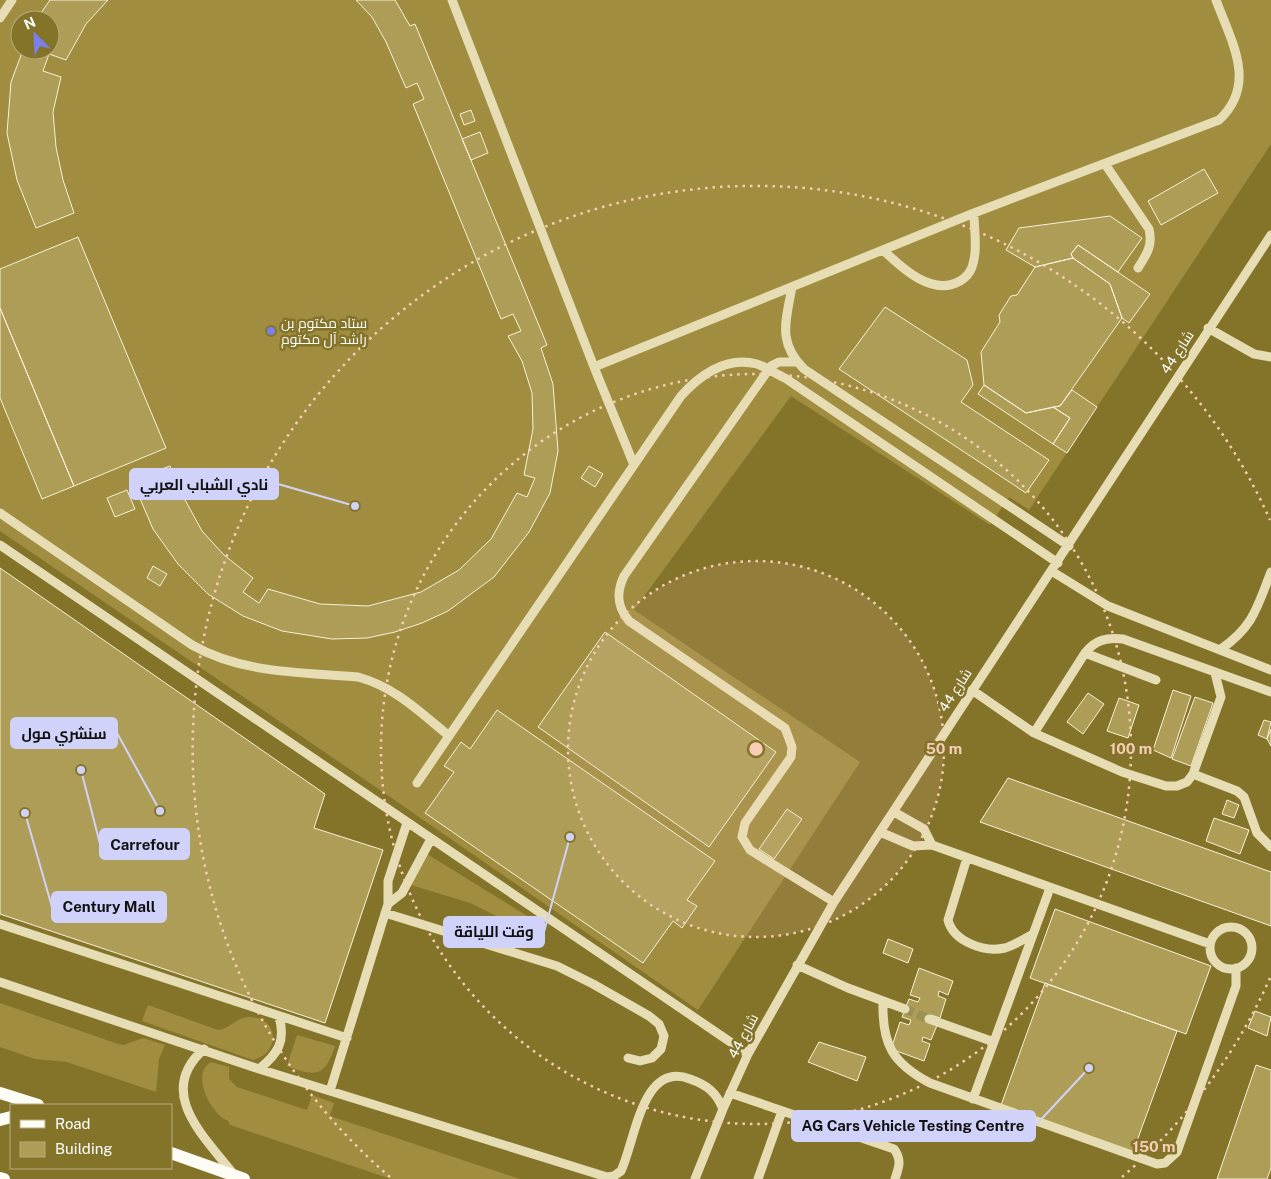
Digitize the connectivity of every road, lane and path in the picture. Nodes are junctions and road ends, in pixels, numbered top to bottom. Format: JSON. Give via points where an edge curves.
{"nodes":[{"id":1,"x":12,"y":0,"type":"edge"},
{"id":2,"x":452,"y":0,"type":"edge"},
{"id":3,"x":1216,"y":0,"type":"edge"},
{"id":4,"x":0,"y":18,"type":"edge"},
{"id":5,"x":1105,"y":164,"type":"junction"},
{"id":6,"x":974,"y":213,"type":"junction"},
{"id":7,"x":1271,"y":235,"type":"edge"},
{"id":8,"x":883,"y":250,"type":"junction"},
{"id":9,"x":1138,"y":268,"type":"dead end"},
{"id":10,"x":792,"y":287,"type":"junction"},
{"id":11,"x":1208,"y":328,"type":"junction"},
{"id":12,"x":1271,"y":357,"type":"edge"},
{"id":13,"x":796,"y":362,"type":"junction"},
{"id":14,"x":594,"y":367,"type":"junction"},
{"id":15,"x":769,"y":370,"type":"junction"},
{"id":16,"x":634,"y":465,"type":"junction"},
{"id":17,"x":0,"y":513,"type":"edge"},
{"id":18,"x":0,"y":545,"type":"edge"},
{"id":19,"x":1069,"y":546,"type":"junction"},
{"id":20,"x":1058,"y":563,"type":"junction"},
{"id":21,"x":1052,"y":572,"type":"junction"},
{"id":22,"x":1271,"y":572,"type":"edge"},
{"id":23,"x":1221,"y":649,"type":"junction"},
{"id":24,"x":1085,"y":653,"type":"junction"},
{"id":25,"x":1271,"y":670,"type":"edge"},
{"id":26,"x":1215,"y":673,"type":"junction"},
{"id":27,"x":1156,"y":680,"type":"dead end"},
{"id":28,"x":972,"y":690,"type":"junction"},
{"id":29,"x":1271,"y":692,"type":"edge"},
{"id":30,"x":1034,"y":733,"type":"junction"},
{"id":31,"x":448,"y":736,"type":"junction"},
{"id":32,"x":1193,"y":774,"type":"junction"},
{"id":33,"x":416,"y":783,"type":"dead end"},
{"id":34,"x":894,"y":812,"type":"junction"},
{"id":35,"x":407,"y":823,"type":"junction"},
{"id":36,"x":880,"y":832,"type":"junction"},
{"id":37,"x":431,"y":838,"type":"junction"},
{"id":38,"x":932,"y":845,"type":"junction"},
{"id":39,"x":1271,"y":847,"type":"edge"},
{"id":40,"x":967,"y":858,"type":"junction"},
{"id":41,"x":1050,"y":888,"type":"junction"},
{"id":42,"x":834,"y":902,"type":"junction"},
{"id":43,"x":388,"y":904,"type":"junction"},
{"id":44,"x":385,"y":913,"type":"junction"},
{"id":45,"x":0,"y":924,"type":"edge"},
{"id":46,"x":1033,"y":934,"type":"junction"},
{"id":47,"x":1210,"y":944,"type":"junction"},
{"id":48,"x":797,"y":965,"type":"junction"},
{"id":49,"x":1236,"y":968,"type":"junction"},
{"id":50,"x":0,"y":982,"type":"edge"},
{"id":51,"x":883,"y":1002,"type":"junction"},
{"id":52,"x":905,"y":1010,"type":"tunnel mouth"},
{"id":53,"x":279,"y":1017,"type":"junction"},
{"id":54,"x":930,"y":1018,"type":"tunnel mouth"},
{"id":55,"x":346,"y":1038,"type":"junction"},
{"id":56,"x":994,"y":1042,"type":"junction"},
{"id":57,"x":204,"y":1049,"type":"junction"},
{"id":58,"x":748,"y":1054,"type":"junction"},
{"id":59,"x":628,"y":1058,"type":"dead end"},
{"id":60,"x":258,"y":1069,"type":"junction"},
{"id":61,"x":330,"y":1091,"type":"junction"},
{"id":62,"x":0,"y":1092,"type":"edge"},
{"id":63,"x":730,"y":1093,"type":"junction"},
{"id":64,"x":973,"y":1099,"type":"junction"},
{"id":65,"x":33,"y":1104,"type":"edge"},
{"id":66,"x":723,"y":1109,"type":"junction"},
{"id":67,"x":782,"y":1111,"type":"junction"},
{"id":68,"x":172,"y":1153,"type":"edge"},
{"id":69,"x":240,"y":1177,"type":"edge"},
{"id":70,"x":0,"y":1178,"type":"edge"},
{"id":71,"x":4,"y":1179,"type":"edge"},
{"id":72,"x":695,"y":1179,"type":"edge"},
{"id":73,"x":758,"y":1179,"type":"edge"},
{"id":74,"x":895,"y":1179,"type":"edge"}],
"edges":[{"from":1,"to":4,"type":"street"},
{"from":2,"to":14,"type":"street"},
{"from":3,"to":5,"type":"street","via":[[1239,66],[1240,82],[1229,110],[1205,126]]},
{"from":5,"to":6,"type":"street"},
{"from":5,"to":9,"type":"street","via":[[1149,229],[1152,240],[1149,251]]},
{"from":6,"to":8,"type":"street"},
{"from":6,"to":8,"type":"street","via":[[972,268],[964,279],[952,285],[927,282],[900,266]]},
{"from":7,"to":11,"type":"street","name":"شارع 44"},
{"from":8,"to":10,"type":"street"},
{"from":10,"to":13,"type":"street","via":[[785,335]]},
{"from":10,"to":14,"type":"street"},
{"from":11,"to":12,"type":"street","via":[[1254,354]]},
{"from":11,"to":19,"type":"street","name":"شارع 44"},
{"from":13,"to":15,"type":"street","via":[[779,362]]},
{"from":13,"to":19,"type":"street"},
{"from":14,"to":16,"type":"street"},
{"from":15,"to":16,"type":"street","via":[[757,364],[736,363],[714,368],[696,380],[681,396]]},
{"from":15,"to":20,"type":"street","via":[[802,389]]},
{"from":15,"to":42,"type":"street","via":[[624,576],[619,585],[619,604],[623,614],[637,627],[784,728],[792,747],[791,756],[746,823],[742,838],[750,850]]},
{"from":16,"to":31,"type":"street"},
{"from":17,"to":31,"type":"street","via":[[192,645],[218,659],[249,667],[373,681],[406,700]]},
{"from":18,"to":35,"type":"street"},
{"from":19,"to":20,"type":"street","name":"شارع 44"},
{"from":20,"to":21,"type":"street","name":"شارع 44"},
{"from":21,"to":23,"type":"street","via":[[1108,606]]},
{"from":21,"to":28,"type":"street","name":"شارع 44"},
{"from":22,"to":23,"type":"street","via":[[1246,629]]},
{"from":23,"to":25,"type":"street"},
{"from":24,"to":26,"type":"street","via":[[1097,642],[1114,638]]},
{"from":24,"to":27,"type":"street"},
{"from":24,"to":30,"type":"street"},
{"from":26,"to":29,"type":"street"},
{"from":26,"to":32,"type":"street","via":[[1221,697]]},
{"from":28,"to":30,"type":"street"},
{"from":28,"to":34,"type":"street","name":"شارع 44"},
{"from":30,"to":32,"type":"street","via":[[1122,772],[1166,786],[1177,786]]},
{"from":31,"to":33,"type":"street"},
{"from":32,"to":39,"type":"street","via":[[1244,797],[1257,833]]},
{"from":34,"to":36,"type":"street","name":"شارع 44"},
{"from":34,"to":38,"type":"street","via":[[924,829]]},
{"from":35,"to":37,"type":"street"},
{"from":35,"to":43,"type":"street","via":[[388,881]]},
{"from":36,"to":38,"type":"street","via":[[913,846]]},
{"from":36,"to":42,"type":"street","name":"شارع 44"},
{"from":37,"to":43,"type":"street","via":[[406,886]]},
{"from":37,"to":58,"type":"street"},
{"from":38,"to":40,"type":"street"},
{"from":40,"to":41,"type":"street"},
{"from":40,"to":46,"type":"street","via":[[948,920],[956,936],[996,949],[1006,948]]},
{"from":41,"to":46,"type":"street"},
{"from":41,"to":47,"type":"street"},
{"from":42,"to":48,"type":"street","name":"شارع 44"},
{"from":43,"to":44,"type":"street"},
{"from":44,"to":55,"type":"street"},
{"from":44,"to":59,"type":"street","via":[[556,966],[650,1016],[659,1024],[664,1036],[661,1049],[652,1058],[640,1061]]},
{"from":45,"to":53,"type":"street"},
{"from":46,"to":56,"type":"street"},
{"from":47,"to":49,"type":"street","via":[[1214,960],[1228,969]]},
{"from":47,"to":49,"type":"street","via":[[1219,931],[1234,927],[1242,930],[1251,943],[1252,951],[1249,959]]},
{"from":48,"to":51,"type":"street"},
{"from":48,"to":58,"type":"street","name":"شارع 44"},
{"from":49,"to":64,"type":"street","via":[[1236,986],[1177,1152],[1165,1163],[1145,1161]]},
{"from":50,"to":57,"type":"street"},
{"from":51,"to":52,"type":"street"},
{"from":51,"to":64,"type":"street","via":[[882,1027],[891,1051],[907,1071]]},
{"from":53,"to":55,"type":"street"},
{"from":53,"to":60,"type":"street","via":[[281,1046],[276,1055]]},
{"from":54,"to":56,"type":"street"},
{"from":55,"to":61,"type":"street"},
{"from":56,"to":64,"type":"street"},
{"from":57,"to":60,"type":"street"},
{"from":57,"to":69,"type":"street","via":[[188,1066],[182,1086],[183,1097],[191,1117]]},
{"from":58,"to":63,"type":"street","name":"شارع 44"},
{"from":60,"to":61,"type":"street"},
{"from":61,"to":66,"type":"street","via":[[607,1177],[621,1171],[638,1121],[657,1083],[671,1076],[684,1077],[704,1085],[715,1094]]},
{"from":62,"to":65,"type":"main road"},
{"from":63,"to":66,"type":"street","name":"شارع 44"},
{"from":63,"to":67,"type":"street"},
{"from":66,"to":72,"type":"street","name":"شارع 44"},
{"from":67,"to":73,"type":"street"},
{"from":67,"to":74,"type":"street","via":[[894,1149],[900,1164]]},
{"from":68,"to":69,"type":"main road"},
{"from":70,"to":71,"type":"main road"}]}
